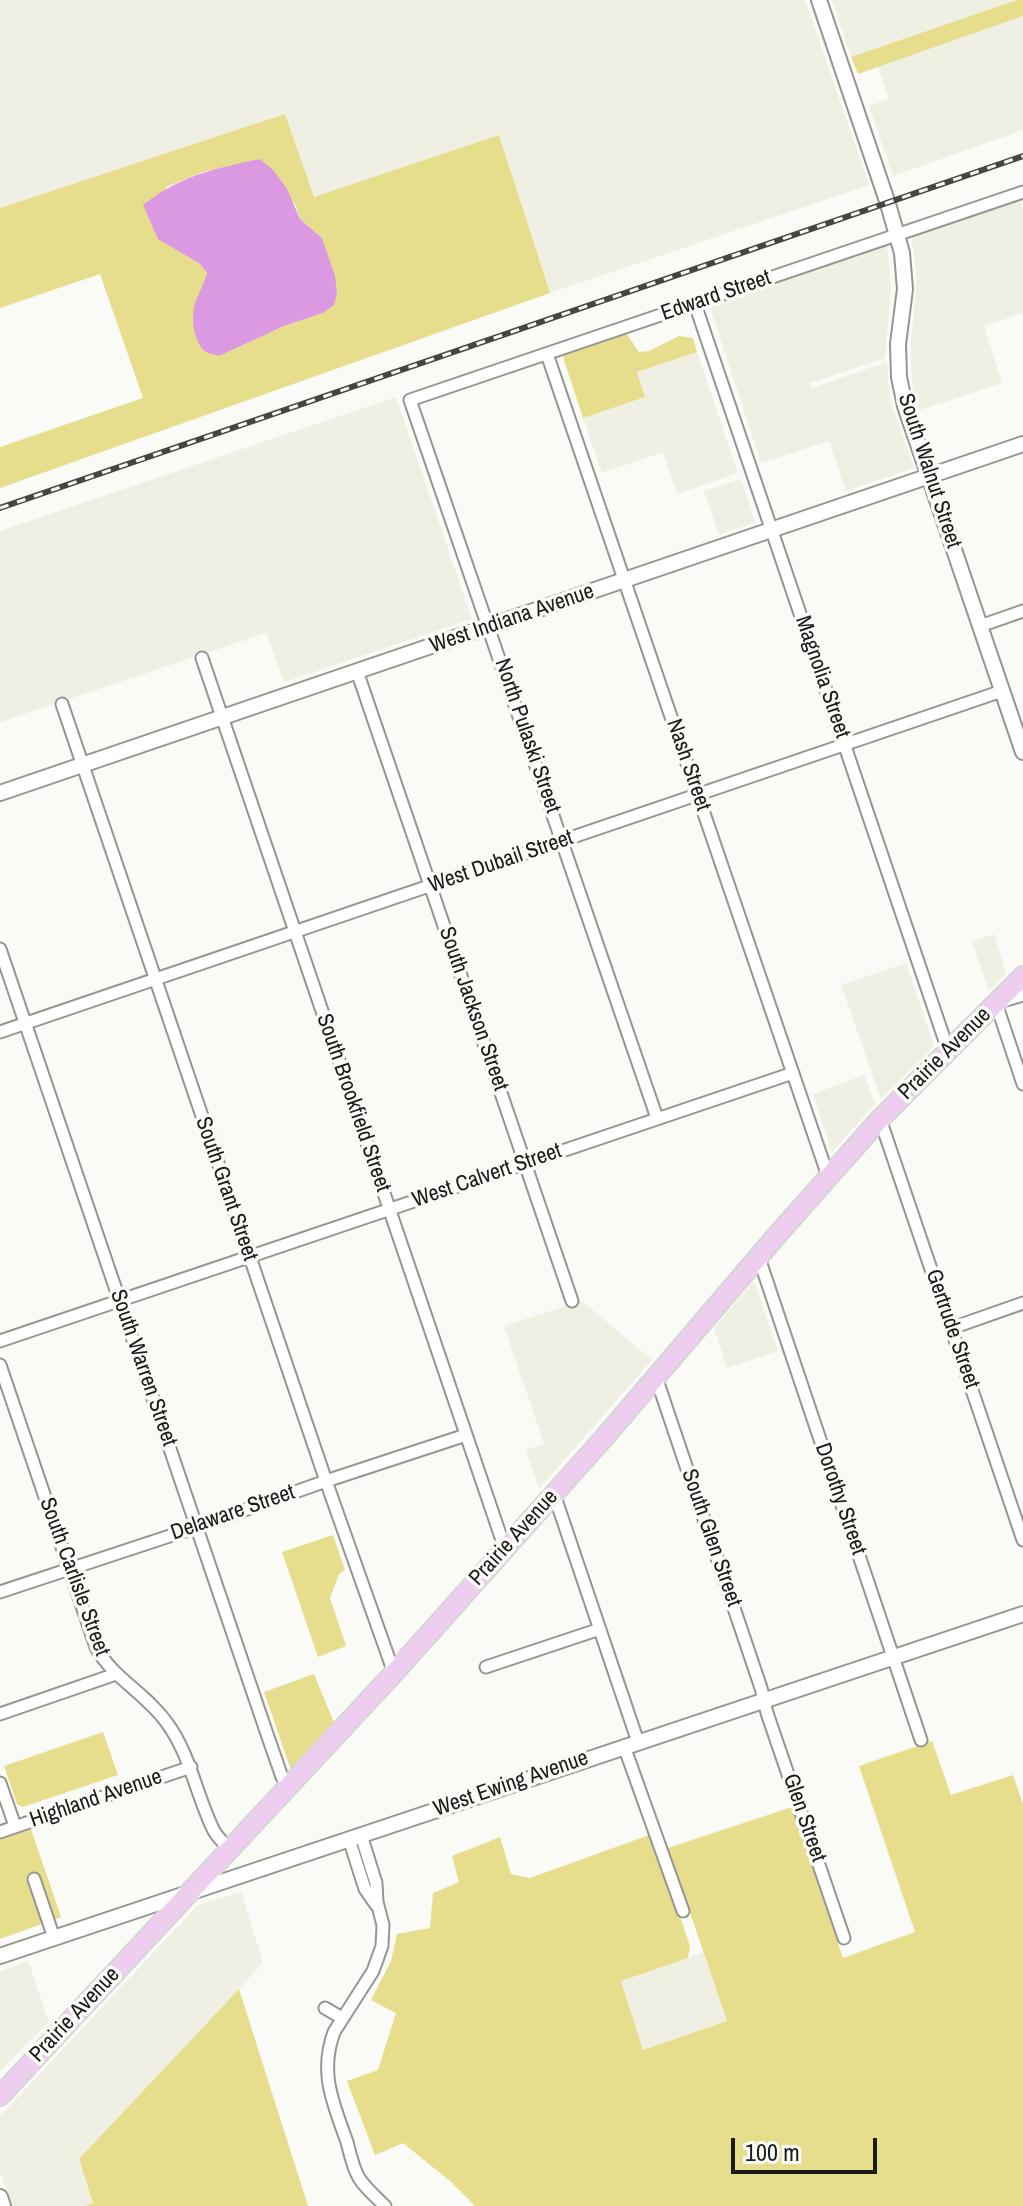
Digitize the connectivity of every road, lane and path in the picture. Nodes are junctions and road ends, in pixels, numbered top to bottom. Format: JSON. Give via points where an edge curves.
{"nodes":[{"id":1,"x":819,"y":0,"type":"edge"},
{"id":2,"x":1023,"y":192,"type":"edge"},
{"id":3,"x":897,"y":234,"type":"junction"},
{"id":4,"x":695,"y":304,"type":"junction"},
{"id":5,"x":547,"y":354,"type":"junction"},
{"id":6,"x":410,"y":400,"type":"joint"},
{"id":7,"x":1023,"y":444,"type":"edge"},
{"id":8,"x":929,"y":477,"type":"junction"},
{"id":9,"x":772,"y":530,"type":"junction"},
{"id":10,"x":625,"y":580,"type":"junction"},
{"id":11,"x":1023,"y":611,"type":"edge"},
{"id":12,"x":980,"y":626,"type":"junction"},
{"id":13,"x":489,"y":627,"type":"junction"},
{"id":14,"x":202,"y":658,"type":"dead end"},
{"id":15,"x":357,"y":671,"type":"junction"},
{"id":16,"x":1002,"y":691,"type":"junction"},
{"id":17,"x":62,"y":704,"type":"dead end"},
{"id":18,"x":222,"y":717,"type":"junction"},
{"id":19,"x":845,"y":745,"type":"junction"},
{"id":20,"x":1023,"y":752,"type":"edge"},
{"id":21,"x":82,"y":765,"type":"junction"},
{"id":22,"x":0,"y":793,"type":"edge"},
{"id":23,"x":698,"y":795,"type":"junction"},
{"id":24,"x":563,"y":841,"type":"junction"},
{"id":25,"x":431,"y":886,"type":"junction"},
{"id":26,"x":295,"y":932,"type":"junction"},
{"id":27,"x":0,"y":949,"type":"edge"},
{"id":28,"x":1023,"y":976,"type":"edge"},
{"id":29,"x":155,"y":979,"type":"junction"},
{"id":30,"x":1023,"y":995,"type":"edge"},
{"id":31,"x":996,"y":1003,"type":"junction"},
{"id":32,"x":26,"y":1024,"type":"junction"},
{"id":33,"x":0,"y":1032,"type":"edge"},
{"id":34,"x":948,"y":1050,"type":"junction"},
{"id":35,"x":793,"y":1073,"type":"junction"},
{"id":36,"x":1023,"y":1084,"type":"edge"},
{"id":37,"x":657,"y":1118,"type":"junction"},
{"id":38,"x":880,"y":1119,"type":"junction"},
{"id":39,"x":525,"y":1163,"type":"junction"},
{"id":40,"x":828,"y":1176,"type":"junction"},
{"id":41,"x":389,"y":1210,"type":"junction"},
{"id":42,"x":249,"y":1256,"type":"junction"},
{"id":43,"x":759,"y":1258,"type":"junction"},
{"id":44,"x":120,"y":1300,"type":"junction"},
{"id":45,"x":572,"y":1301,"type":"dead end"},
{"id":46,"x":1023,"y":1303,"type":"edge"},
{"id":47,"x":952,"y":1328,"type":"junction"},
{"id":48,"x":0,"y":1341,"type":"edge"},
{"id":49,"x":0,"y":1365,"type":"edge"},
{"id":50,"x":656,"y":1377,"type":"junction"},
{"id":51,"x":466,"y":1435,"type":"junction"},
{"id":52,"x":326,"y":1481,"type":"junction"},
{"id":53,"x":554,"y":1494,"type":"junction"},
{"id":54,"x":197,"y":1527,"type":"junction"},
{"id":55,"x":1023,"y":1540,"type":"edge"},
{"id":56,"x":505,"y":1549,"type":"junction"},
{"id":57,"x":69,"y":1569,"type":"junction"},
{"id":58,"x":0,"y":1592,"type":"edge"},
{"id":59,"x":1023,"y":1614,"type":"edge"},
{"id":60,"x":600,"y":1629,"type":"junction"},
{"id":61,"x":893,"y":1657,"type":"junction"},
{"id":62,"x":486,"y":1667,"type":"dead end"},
{"id":63,"x":394,"y":1673,"type":"junction"},
{"id":64,"x":116,"y":1674,"type":"junction"},
{"id":65,"x":764,"y":1699,"type":"junction"},
{"id":66,"x":0,"y":1714,"type":"edge"},
{"id":67,"x":921,"y":1740,"type":"dead end"},
{"id":68,"x":631,"y":1744,"type":"junction"},
{"id":69,"x":191,"y":1767,"type":"junction"},
{"id":70,"x":0,"y":1783,"type":"edge"},
{"id":71,"x":289,"y":1786,"type":"junction"},
{"id":72,"x":15,"y":1826,"type":"junction"},
{"id":73,"x":0,"y":1832,"type":"edge"},
{"id":74,"x":355,"y":1837,"type":"junction"},
{"id":75,"x":230,"y":1850,"type":"junction"},
{"id":76,"x":34,"y":1879,"type":"dead end"},
{"id":77,"x":190,"y":1892,"type":"junction"},
{"id":78,"x":683,"y":1911,"type":"dead end"},
{"id":79,"x":54,"y":1938,"type":"junction"},
{"id":80,"x":844,"y":1938,"type":"dead end"},
{"id":81,"x":0,"y":1956,"type":"edge"},
{"id":82,"x":325,"y":2008,"type":"dead end"},
{"id":83,"x":342,"y":2018,"type":"junction"},
{"id":84,"x":0,"y":2096,"type":"edge"},
{"id":85,"x":0,"y":2197,"type":"edge"},
{"id":86,"x":3,"y":2206,"type":"edge"},
{"id":87,"x":385,"y":2206,"type":"edge"}],
"edges":[{"from":1,"to":3,"type":"street","name":"South Walnut Street"},
{"from":2,"to":3,"type":"street","name":"Edward Street"},
{"from":3,"to":4,"type":"street","name":"Edward Street"},
{"from":3,"to":8,"type":"street","name":"South Walnut Street","via":[[905,289],[899,377]]},
{"from":4,"to":5,"type":"street","name":"Edward Street"},
{"from":4,"to":9,"type":"street","name":"Magnolia Street"},
{"from":5,"to":6,"type":"street","name":"Edward Street"},
{"from":5,"to":10,"type":"street","name":"Nash Street"},
{"from":6,"to":13,"type":"street","name":"North Pulaski Street"},
{"from":7,"to":8,"type":"street","name":"West Indiana Avenue"},
{"from":8,"to":9,"type":"street","name":"West Indiana Avenue"},
{"from":8,"to":12,"type":"street","name":"South Walnut Street"},
{"from":9,"to":10,"type":"street","name":"West Indiana Avenue"},
{"from":9,"to":19,"type":"street","name":"Magnolia Street"},
{"from":10,"to":13,"type":"street","name":"West Indiana Avenue"},
{"from":10,"to":23,"type":"street","name":"Nash Street"},
{"from":11,"to":12,"type":"street"},
{"from":12,"to":16,"type":"street","name":"South Walnut Street"},
{"from":13,"to":15,"type":"street","name":"West Indiana Avenue"},
{"from":13,"to":24,"type":"street","name":"North Pulaski Street"},
{"from":14,"to":18,"type":"street","name":"South Brookfield Street"},
{"from":15,"to":18,"type":"street","name":"West Indiana Avenue"},
{"from":15,"to":25,"type":"street","name":"South Jackson Street"},
{"from":16,"to":19,"type":"street","name":"West Dubail Street"},
{"from":16,"to":20,"type":"street","name":"South Walnut Street"},
{"from":17,"to":21,"type":"street","name":"South Grant Street"},
{"from":18,"to":21,"type":"street","name":"West Indiana Avenue"},
{"from":18,"to":26,"type":"street","name":"South Brookfield Street"},
{"from":19,"to":23,"type":"street","name":"West Dubail Street"},
{"from":19,"to":34,"type":"street","name":"Magnolia Street"},
{"from":21,"to":22,"type":"street","name":"West Indiana Avenue"},
{"from":21,"to":29,"type":"street","name":"South Grant Street"},
{"from":23,"to":24,"type":"street","name":"West Dubail Street"},
{"from":23,"to":35,"type":"street","name":"Nash Street"},
{"from":24,"to":25,"type":"street","name":"West Dubail Street"},
{"from":24,"to":37,"type":"street","name":"North Pulaski Street"},
{"from":25,"to":26,"type":"street","name":"West Dubail Street"},
{"from":25,"to":39,"type":"street","name":"South Jackson Street"},
{"from":26,"to":29,"type":"street","name":"West Dubail Street"},
{"from":26,"to":41,"type":"street","name":"South Brookfield Street"},
{"from":27,"to":32,"type":"street","name":"South Warren Street"},
{"from":28,"to":31,"type":"main road","name":"Prairie Avenue"},
{"from":29,"to":32,"type":"street","name":"West Dubail Street"},
{"from":29,"to":42,"type":"street","name":"South Grant Street"},
{"from":30,"to":31,"type":"street"},
{"from":31,"to":34,"type":"main road","name":"Prairie Avenue"},
{"from":31,"to":36,"type":"street"},
{"from":32,"to":33,"type":"street","name":"West Dubail Street"},
{"from":32,"to":44,"type":"street","name":"South Warren Street"},
{"from":34,"to":38,"type":"main road","name":"Prairie Avenue"},
{"from":35,"to":37,"type":"street","name":"West Calvert Street"},
{"from":35,"to":40,"type":"street","name":"Nash Street"},
{"from":37,"to":39,"type":"street","name":"West Calvert Street"},
{"from":38,"to":40,"type":"main road","name":"Prairie Avenue"},
{"from":38,"to":47,"type":"street","name":"Gertrude Street"},
{"from":39,"to":41,"type":"street","name":"West Calvert Street"},
{"from":39,"to":45,"type":"street","name":"South Jackson Street"},
{"from":40,"to":43,"type":"main road","name":"Prairie Avenue"},
{"from":41,"to":42,"type":"street","name":"West Calvert Street"},
{"from":41,"to":51,"type":"street","name":"South Brookfield Street"},
{"from":42,"to":44,"type":"street","name":"West Calvert Street"},
{"from":42,"to":52,"type":"street","name":"South Grant Street"},
{"from":43,"to":50,"type":"main road","name":"Prairie Avenue"},
{"from":43,"to":61,"type":"street","name":"Dorothy Street"},
{"from":44,"to":48,"type":"street","name":"West Calvert Street"},
{"from":44,"to":54,"type":"street","name":"South Warren Street"},
{"from":46,"to":47,"type":"street"},
{"from":47,"to":55,"type":"street","name":"Gertrude Street"},
{"from":49,"to":57,"type":"street","name":"South Carlisle Street"},
{"from":50,"to":53,"type":"main road","name":"Prairie Avenue"},
{"from":50,"to":65,"type":"street","name":"South Glen Street"},
{"from":51,"to":52,"type":"street","name":"Delaware Street"},
{"from":51,"to":56,"type":"street","name":"South Brookfield Street"},
{"from":52,"to":54,"type":"street","name":"Delaware Street"},
{"from":52,"to":63,"type":"street","name":"South Grant Street"},
{"from":53,"to":56,"type":"main road","name":"Prairie Avenue"},
{"from":53,"to":60,"type":"street"},
{"from":54,"to":57,"type":"street","name":"Delaware Street"},
{"from":54,"to":71,"type":"street","name":"South Warren Street"},
{"from":56,"to":63,"type":"main road","name":"Prairie Avenue"},
{"from":57,"to":58,"type":"street","name":"Delaware Street"},
{"from":57,"to":64,"type":"street","name":"South Carlisle Street","via":[[96,1647]]},
{"from":59,"to":61,"type":"street","name":"West Ewing Avenue"},
{"from":60,"to":62,"type":"street"},
{"from":60,"to":68,"type":"street"},
{"from":61,"to":65,"type":"street","name":"West Ewing Avenue"},
{"from":61,"to":67,"type":"street","name":"Dorothy Street"},
{"from":63,"to":71,"type":"main road","name":"Prairie Avenue"},
{"from":64,"to":66,"type":"street"},
{"from":64,"to":69,"type":"street","name":"South Carlisle Street","via":[[161,1714]]},
{"from":65,"to":68,"type":"street","name":"West Ewing Avenue"},
{"from":65,"to":80,"type":"street","name":"Glen Street"},
{"from":68,"to":74,"type":"street","name":"West Ewing Avenue"},
{"from":68,"to":78,"type":"street"},
{"from":69,"to":72,"type":"street","name":"Highland Avenue"},
{"from":69,"to":75,"type":"street","name":"South Carlisle Street","via":[[215,1833]]},
{"from":70,"to":72,"type":"street"},
{"from":71,"to":75,"type":"main road","name":"Prairie Avenue"},
{"from":72,"to":73,"type":"street","name":"Highland Avenue"},
{"from":74,"to":77,"type":"street","name":"West Ewing Avenue"},
{"from":74,"to":83,"type":"street","via":[[376,1883],[383,1925],[373,1971]]},
{"from":75,"to":77,"type":"main road","name":"Prairie Avenue"},
{"from":76,"to":79,"type":"street"},
{"from":77,"to":79,"type":"street","name":"West Ewing Avenue"},
{"from":77,"to":84,"type":"main road","name":"Prairie Avenue"},
{"from":79,"to":81,"type":"street","name":"West Ewing Avenue"},
{"from":82,"to":83,"type":"street"},
{"from":83,"to":87,"type":"street","via":[[327,2057],[330,2092],[358,2176]]},
{"from":85,"to":86,"type":"street"}]}
